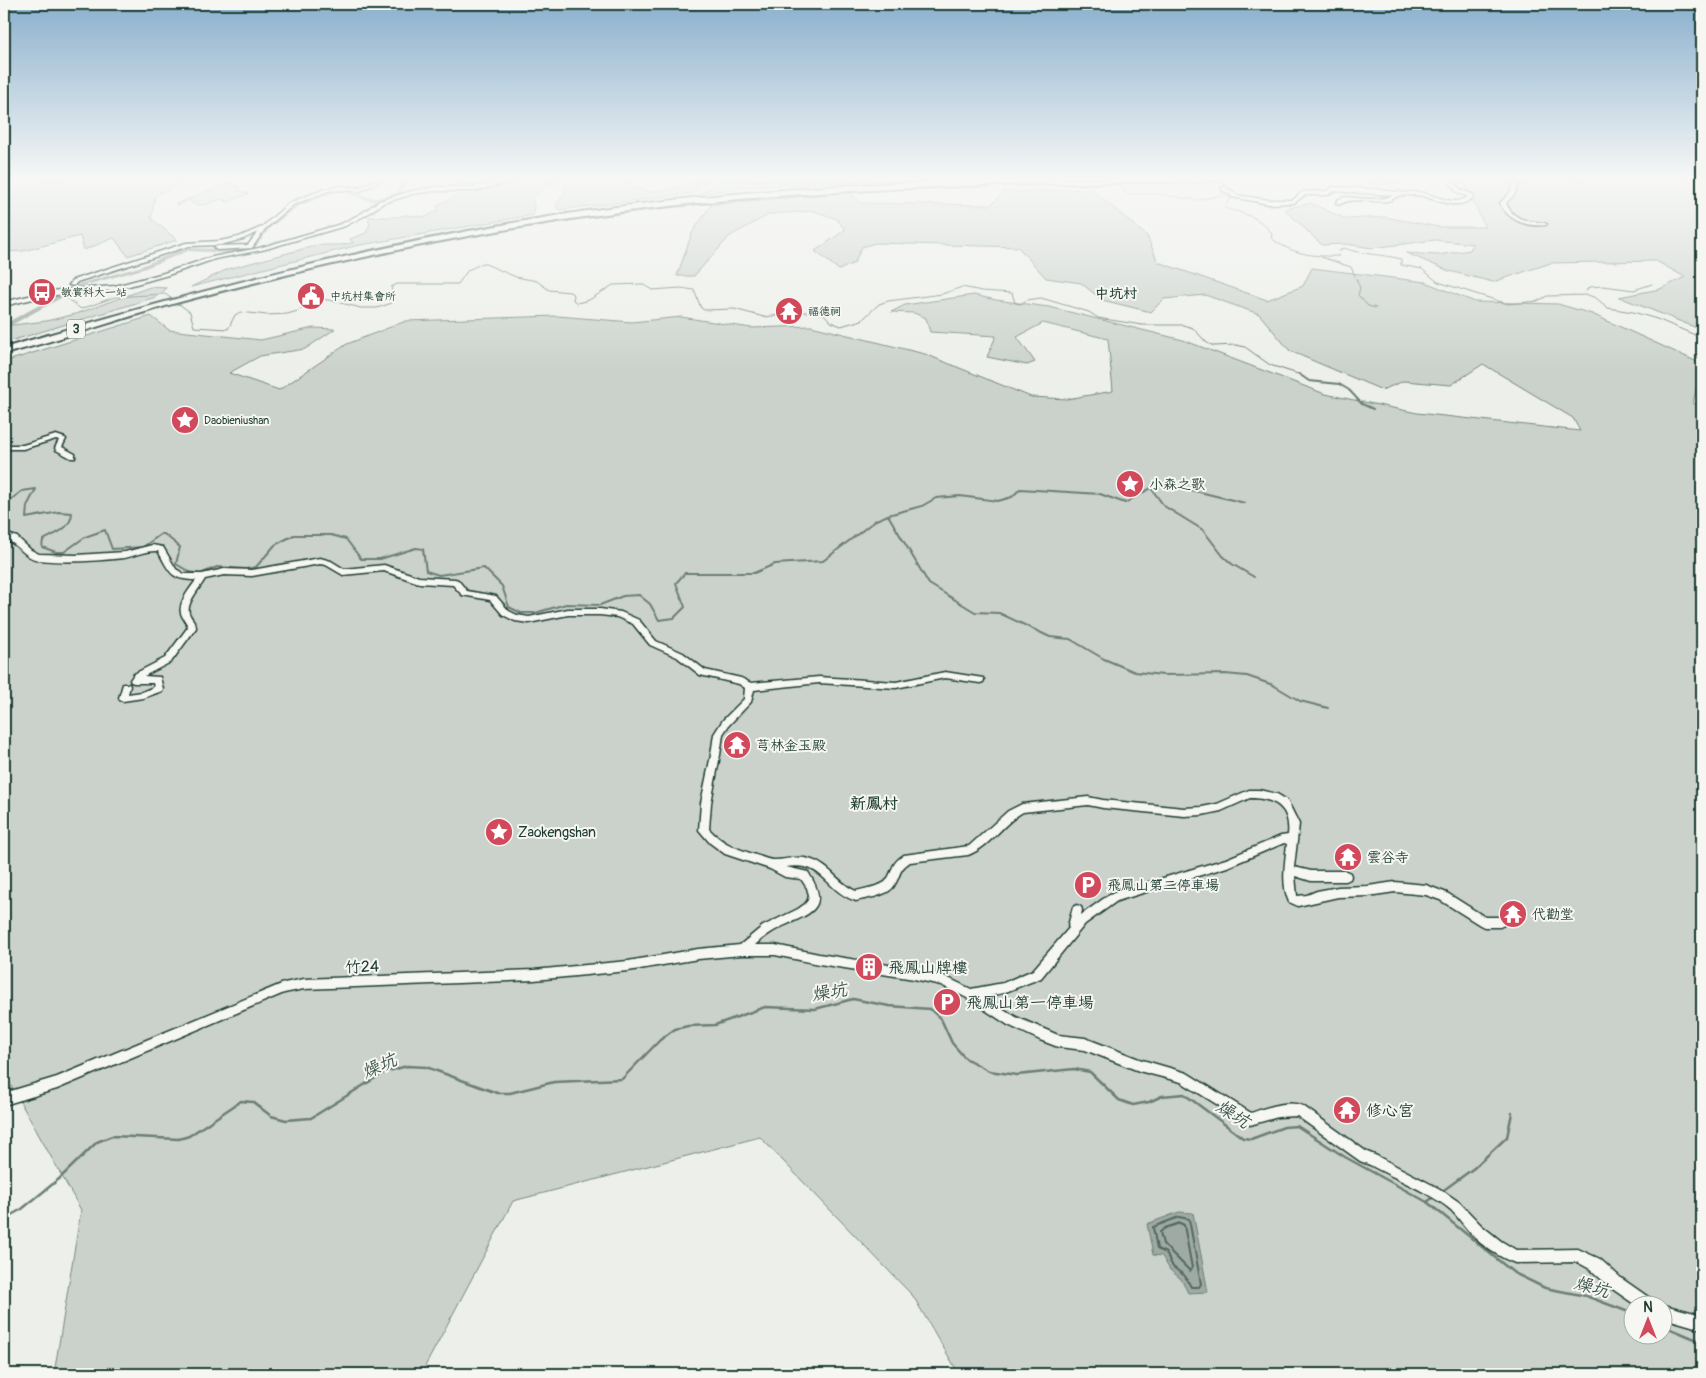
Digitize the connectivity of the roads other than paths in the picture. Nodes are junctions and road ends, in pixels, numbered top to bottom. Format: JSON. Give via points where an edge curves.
{"nodes":[{"id":1,"x":198,"y":243,"type":"edge"},
{"id":2,"x":253,"y":243,"type":"edge"},
{"id":3,"x":280,"y":243,"type":"edge"},
{"id":4,"x":399,"y":243,"type":"edge"},
{"id":5,"x":419,"y":243,"type":"edge"},
{"id":6,"x":72,"y":285,"type":"junction"},
{"id":7,"x":212,"y":288,"type":"junction"},
{"id":8,"x":45,"y":294,"type":"junction"},
{"id":9,"x":4,"y":304,"type":"edge"},
{"id":10,"x":148,"y":305,"type":"junction"},
{"id":11,"x":4,"y":346,"type":"edge"},
{"id":12,"x":4,"y":351,"type":"edge"},
{"id":13,"x":4,"y":447,"type":"edge"},
{"id":14,"x":73,"y":456,"type":"dead end"},
{"id":15,"x":4,"y":536,"type":"edge"},
{"id":16,"x":202,"y":577,"type":"junction"},
{"id":17,"x":980,"y":680,"type":"dead end"},
{"id":18,"x":126,"y":686,"type":"dead end"},
{"id":19,"x":750,"y":687,"type":"junction"},
{"id":20,"x":1293,"y":840,"type":"junction"},
{"id":21,"x":773,"y":865,"type":"junction"},
{"id":22,"x":1288,"y":870,"type":"junction"},
{"id":23,"x":1346,"y":876,"type":"dead end"},
{"id":24,"x":1077,"y":910,"type":"dead end"},
{"id":25,"x":1500,"y":922,"type":"dead end"},
{"id":26,"x":1071,"y":931,"type":"junction"},
{"id":27,"x":742,"y":950,"type":"junction"},
{"id":28,"x":971,"y":994,"type":"junction"},
{"id":29,"x":4,"y":1099,"type":"edge"},
{"id":30,"x":1635,"y":1296,"type":"edge"},
{"id":31,"x":1674,"y":1315,"type":"edge"},
{"id":32,"x":1702,"y":1322,"type":"edge"}],
"edges":[{"from":1,"to":6,"type":"street","via":[[75,281]]},
{"from":2,"to":6,"type":"street","via":[[250,247],[183,248]]},
{"from":3,"to":8,"type":"street","via":[[214,258],[114,288]]},
{"from":4,"to":7,"type":"highway","number":"3"},
{"from":5,"to":7,"type":"highway","number":"3"},
{"from":6,"to":8,"type":"street"},
{"from":7,"to":10,"type":"highway","number":"3"},
{"from":8,"to":9,"type":"street"},
{"from":10,"to":11,"type":"highway","number":"3"},
{"from":10,"to":12,"type":"highway","number":"3"},
{"from":13,"to":14,"type":"street","via":[[23,447],[56,437],[63,438],[58,448]]},
{"from":15,"to":16,"type":"street","via":[[14,539],[38,557],[125,555],[160,549],[173,571],[183,577]]},
{"from":16,"to":18,"type":"street","via":[[185,605],[192,628],[168,660],[134,680],[157,679],[158,689],[123,698]]},
{"from":16,"to":19,"type":"street","via":[[224,572],[252,573],[320,561],[343,572],[384,568],[419,580],[455,582],[465,593],[493,598],[515,618],[529,620],[568,612],[618,614],[636,622],[653,643],[680,655],[704,673],[741,681]]},
{"from":17,"to":19,"type":"street","via":[[945,675],[896,684],[819,680]]},
{"from":19,"to":21,"type":"street","via":[[748,700],[729,718],[716,742],[704,830],[712,840],[728,850]]},
{"from":20,"to":21,"type":"street","via":[[1294,824],[1284,803],[1259,794],[1249,794],[1218,808],[1184,812],[1080,800],[1022,808],[968,851],[908,858],[899,864],[885,888],[856,896],[840,888],[823,869],[810,862]]},
{"from":20,"to":22,"type":"street"},
{"from":20,"to":26,"type":"street","via":[[1284,839],[1227,863],[1114,898]]},
{"from":21,"to":27,"type":"street","via":[[785,872],[804,875],[814,893],[812,903],[803,914],[776,924],[756,936]]},
{"from":22,"to":23,"type":"street","via":[[1311,876]]},
{"from":22,"to":25,"type":"street","via":[[1291,895],[1298,901],[1338,892],[1408,888],[1443,896],[1484,922]]},
{"from":24,"to":26,"type":"street"},
{"from":26,"to":28,"type":"street","via":[[1037,974],[1003,988]]},
{"from":27,"to":28,"type":"street","number":"竹24","via":[[775,950],[914,974],[942,980]]},
{"from":27,"to":29,"type":"street","name":"竹24","number":"竹24","via":[[534,975],[304,984],[284,988],[57,1083]]},
{"from":28,"to":30,"type":"street","via":[[1012,1021],[1040,1034],[1058,1041],[1085,1044],[1182,1078],[1250,1119],[1278,1111],[1299,1110],[1364,1157],[1436,1193],[1455,1206],[1477,1231],[1515,1257],[1578,1255],[1595,1264]]},
{"from":31,"to":32,"type":"street"}]}
